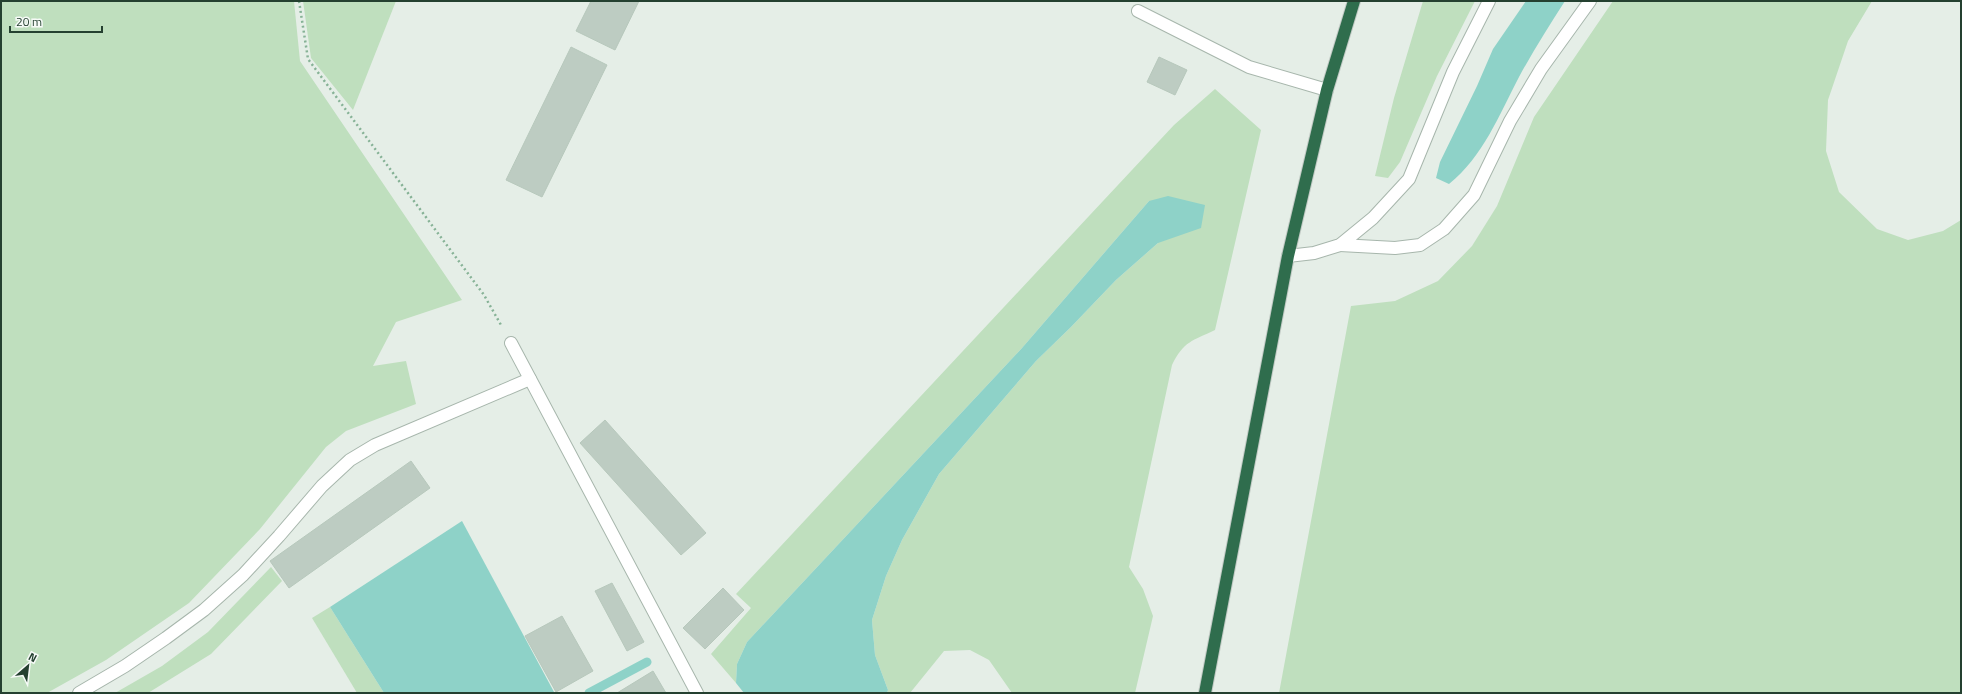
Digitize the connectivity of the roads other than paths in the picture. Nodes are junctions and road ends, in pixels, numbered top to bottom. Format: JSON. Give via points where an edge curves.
{"nodes":[{"id":1,"x":1354,"y":1,"type":"edge"},
{"id":2,"x":1489,"y":1,"type":"edge"},
{"id":3,"x":1590,"y":1,"type":"edge"},
{"id":4,"x":1138,"y":10,"type":"dead end"},
{"id":5,"x":1327,"y":90,"type":"junction"},
{"id":6,"x":1340,"y":245,"type":"junction"},
{"id":7,"x":1288,"y":256,"type":"junction"},
{"id":8,"x":511,"y":343,"type":"road end"},
{"id":9,"x":530,"y":379,"type":"junction"},
{"id":10,"x":79,"y":693,"type":"edge"},
{"id":11,"x":697,"y":693,"type":"edge"},
{"id":12,"x":1205,"y":693,"type":"edge"}],
"edges":[{"from":1,"to":5,"type":"highway"},
{"from":2,"to":6,"type":"street","via":[[1453,72],[1409,179],[1373,218]]},
{"from":3,"to":6,"type":"street","via":[[1540,69],[1510,121],[1474,195],[1444,229],[1420,245],[1395,248]]},
{"from":4,"to":5,"type":"street","via":[[1249,67]]},
{"from":5,"to":7,"type":"highway"},
{"from":6,"to":7,"type":"street","via":[[1314,253]]},
{"from":7,"to":12,"type":"highway"},
{"from":8,"to":9,"type":"street"},
{"from":9,"to":10,"type":"street","via":[[375,445],[350,460],[322,486],[243,575],[204,610],[126,666]]},
{"from":9,"to":11,"type":"street"}]}
